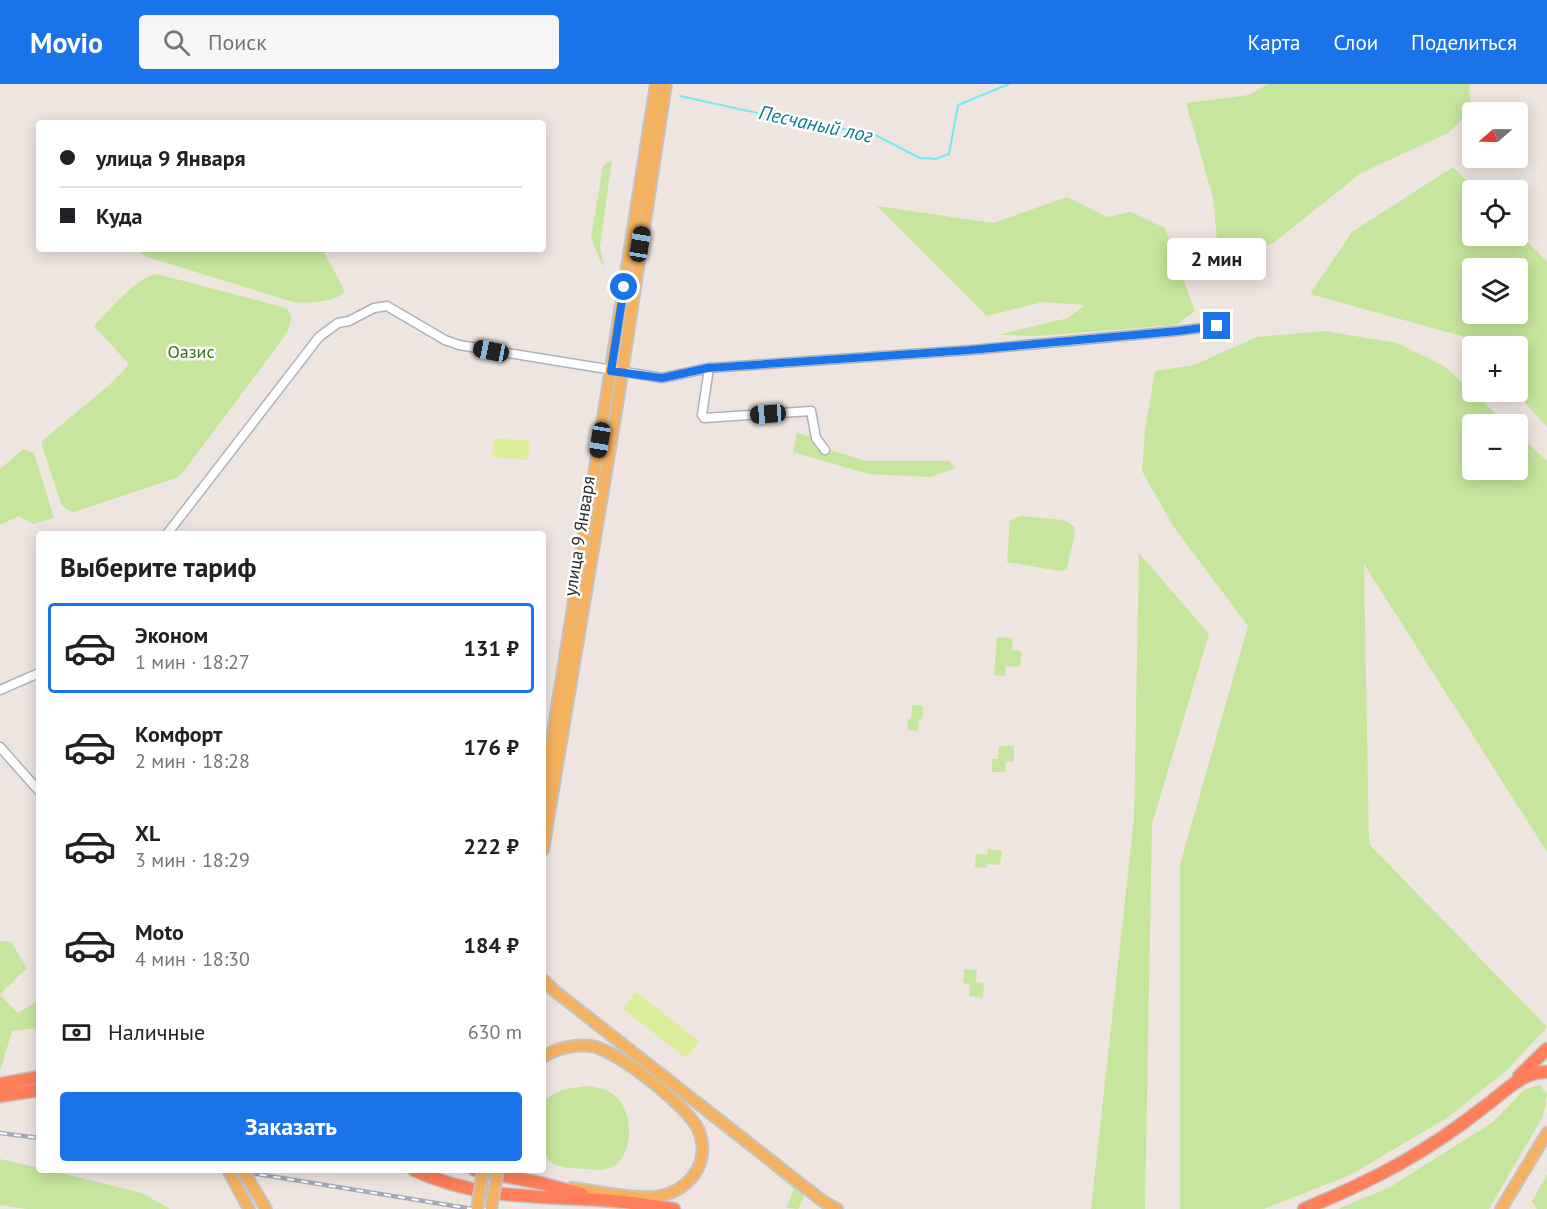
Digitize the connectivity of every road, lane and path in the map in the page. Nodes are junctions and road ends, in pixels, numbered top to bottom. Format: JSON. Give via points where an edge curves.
{"nodes":[{"id":1,"x":656,"y":84,"type":"edge"},
{"id":2,"x":666,"y":84,"type":"edge"},
{"id":3,"x":629,"y":288,"type":"junction"},
{"id":4,"x":1217,"y":326,"type":"dead end"},
{"id":5,"x":708,"y":368,"type":"junction"},
{"id":6,"x":616,"y":372,"type":"junction"},
{"id":7,"x":811,"y":411,"type":"junction"},
{"id":8,"x":822,"y":413,"type":"dead end"},
{"id":9,"x":825,"y":450,"type":"dead end"},
{"id":10,"x":169,"y":531,"type":"edge"},
{"id":11,"x":36,"y":674,"type":"edge"},
{"id":12,"x":0,"y":690,"type":"edge"},
{"id":13,"x":0,"y":747,"type":"edge"},
{"id":14,"x":546,"y":779,"type":"edge"},
{"id":15,"x":36,"y":788,"type":"edge"},
{"id":16,"x":546,"y":830,"type":"edge"},
{"id":17,"x":546,"y":983,"type":"edge"},
{"id":18,"x":1547,"y":1049,"type":"edge"},
{"id":19,"x":546,"y":1056,"type":"edge"},
{"id":20,"x":1547,"y":1072,"type":"edge"},
{"id":21,"x":36,"y":1078,"type":"edge"},
{"id":22,"x":0,"y":1084,"type":"edge"},
{"id":23,"x":36,"y":1090,"type":"edge"},
{"id":24,"x":0,"y":1096,"type":"edge"},
{"id":25,"x":1497,"y":1098,"type":"junction"},
{"id":26,"x":1547,"y":1133,"type":"edge"},
{"id":27,"x":230,"y":1173,"type":"edge"},
{"id":28,"x":244,"y":1173,"type":"edge"},
{"id":29,"x":422,"y":1173,"type":"edge"},
{"id":30,"x":483,"y":1173,"type":"edge"},
{"id":31,"x":490,"y":1173,"type":"edge"},
{"id":32,"x":498,"y":1173,"type":"edge"},
{"id":33,"x":540,"y":1183,"type":"junction"},
{"id":34,"x":603,"y":1200,"type":"junction"},
{"id":35,"x":249,"y":1209,"type":"edge"},
{"id":36,"x":266,"y":1209,"type":"edge"},
{"id":37,"x":477,"y":1209,"type":"edge"},
{"id":38,"x":492,"y":1209,"type":"edge"},
{"id":39,"x":674,"y":1209,"type":"edge"},
{"id":40,"x":837,"y":1209,"type":"edge"},
{"id":41,"x":1304,"y":1209,"type":"edge"},
{"id":42,"x":1502,"y":1209,"type":"edge"}],
"edges":[{"from":1,"to":3,"type":"main road","name":"улица 9 Января"},
{"from":2,"to":3,"type":"main road","name":"улица 9 Января"},
{"from":3,"to":6,"type":"main road","name":"улица 9 Января"},
{"from":4,"to":5,"type":"street","via":[[970,350]]},
{"from":5,"to":6,"type":"street","via":[[662,378]]},
{"from":5,"to":7,"type":"street","via":[[704,418]]},
{"from":6,"to":10,"type":"street","via":[[459,345],[387,306],[374,308],[338,323],[319,337]]},
{"from":6,"to":14,"type":"main road","name":"улица 9 Января"},
{"from":6,"to":16,"type":"main road","name":"улица 9 Января"},
{"from":7,"to":8,"type":"street"},
{"from":7,"to":9,"type":"street","via":[[816,438]]},
{"from":11,"to":12,"type":"street"},
{"from":13,"to":15,"type":"street"},
{"from":17,"to":40,"type":"main road"},
{"from":18,"to":25,"type":"highway"},
{"from":19,"to":33,"type":"main road","via":[[575,1046],[591,1046],[614,1055],[682,1108],[698,1130],[703,1157],[685,1185],[656,1197]]},
{"from":20,"to":25,"type":"highway","via":[[1533,1073]]},
{"from":21,"to":22,"type":"highway"},
{"from":23,"to":24,"type":"highway"},
{"from":25,"to":41,"type":"highway","via":[[1417,1155],[1376,1178]]},
{"from":26,"to":42,"type":"main road"},
{"from":27,"to":35,"type":"main road"},
{"from":28,"to":36,"type":"main road","bridge":true},
{"from":29,"to":34,"type":"highway","via":[[459,1188],[510,1197]]},
{"from":30,"to":37,"type":"main road","bridge":true},
{"from":31,"to":33,"type":"highway"},
{"from":32,"to":38,"type":"main road","bridge":true},
{"from":33,"to":34,"type":"highway"},
{"from":34,"to":39,"type":"highway"}]}
